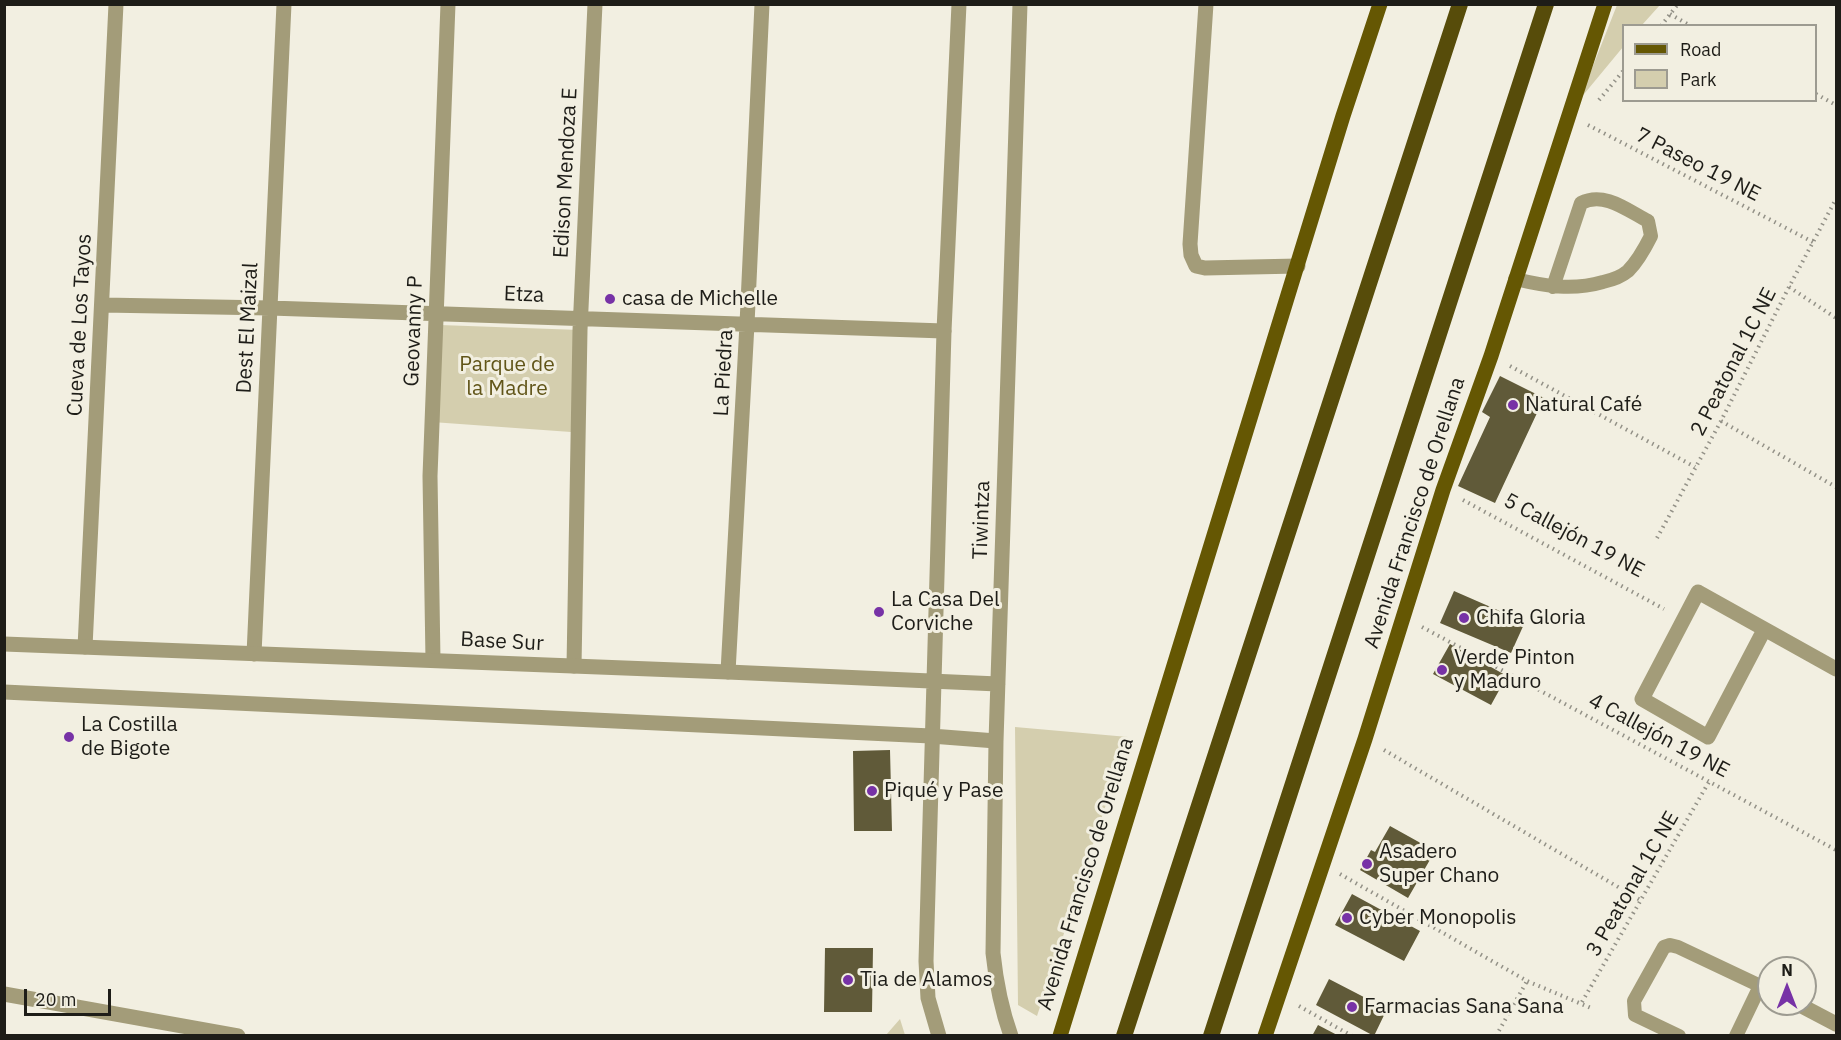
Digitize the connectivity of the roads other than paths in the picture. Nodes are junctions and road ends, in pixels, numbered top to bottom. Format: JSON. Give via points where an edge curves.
{"nodes":[{"id":1,"x":116,"y":4,"type":"edge"},
{"id":2,"x":284,"y":4,"type":"edge"},
{"id":3,"x":448,"y":4,"type":"edge"},
{"id":4,"x":595,"y":4,"type":"edge"},
{"id":5,"x":762,"y":4,"type":"edge"},
{"id":6,"x":959,"y":4,"type":"edge"},
{"id":7,"x":1020,"y":4,"type":"edge"},
{"id":8,"x":1206,"y":4,"type":"edge"},
{"id":9,"x":1380,"y":4,"type":"edge"},
{"id":10,"x":1460,"y":4,"type":"edge"},
{"id":11,"x":1546,"y":4,"type":"edge"},
{"id":12,"x":1605,"y":4,"type":"edge"},
{"id":13,"x":1299,"y":266,"type":"junction"},
{"id":14,"x":1515,"y":279,"type":"junction"},
{"id":15,"x":1553,"y":288,"type":"junction"},
{"id":16,"x":103,"y":305,"type":"junction"},
{"id":17,"x":270,"y":308,"type":"junction"},
{"id":18,"x":436,"y":313,"type":"junction"},
{"id":19,"x":581,"y":318,"type":"junction"},
{"id":20,"x":747,"y":324,"type":"junction"},
{"id":21,"x":944,"y":331,"type":"junction"},
{"id":22,"x":1764,"y":630,"type":"junction"},
{"id":23,"x":4,"y":644,"type":"edge"},
{"id":24,"x":86,"y":647,"type":"junction"},
{"id":25,"x":254,"y":654,"type":"junction"},
{"id":26,"x":432,"y":660,"type":"junction"},
{"id":27,"x":574,"y":666,"type":"junction"},
{"id":28,"x":1836,"y":669,"type":"edge"},
{"id":29,"x":728,"y":672,"type":"junction"},
{"id":30,"x":935,"y":681,"type":"junction"},
{"id":31,"x":998,"y":684,"type":"junction"},
{"id":32,"x":4,"y":692,"type":"edge"},
{"id":33,"x":931,"y":736,"type":"junction"},
{"id":34,"x":996,"y":741,"type":"junction"},
{"id":35,"x":1757,"y":984,"type":"edge"},
{"id":36,"x":4,"y":994,"type":"edge"},
{"id":37,"x":1757,"y":1001,"type":"edge"},
{"id":38,"x":1817,"y":1014,"type":"edge"},
{"id":39,"x":1836,"y":1024,"type":"edge"},
{"id":40,"x":157,"y":1029,"type":"edge"},
{"id":41,"x":238,"y":1035,"type":"edge"},
{"id":42,"x":939,"y":1035,"type":"edge"},
{"id":43,"x":1011,"y":1035,"type":"edge"},
{"id":44,"x":1060,"y":1035,"type":"edge"},
{"id":45,"x":1124,"y":1035,"type":"edge"},
{"id":46,"x":1211,"y":1035,"type":"edge"},
{"id":47,"x":1265,"y":1035,"type":"edge"},
{"id":48,"x":1679,"y":1035,"type":"edge"},
{"id":49,"x":1736,"y":1035,"type":"edge"}],
"edges":[{"from":1,"to":16,"type":"street","name":"Cueva de Los Tayos"},
{"from":2,"to":17,"type":"street","name":"Dest El Maizal"},
{"from":3,"to":18,"type":"street","name":"Geovanny P"},
{"from":4,"to":19,"type":"street","name":"Edison Mendoza E"},
{"from":5,"to":20,"type":"street","name":"La Piedra"},
{"from":6,"to":21,"type":"street","name":"Tiwintza"},
{"from":7,"to":31,"type":"street","name":"Tiwintza"},
{"from":8,"to":13,"type":"street","via":[[1193,262],[1205,268]]},
{"from":9,"to":13,"type":"main road","name":"Avenida Francisco de Orellana"},
{"from":10,"to":45,"type":"highway"},
{"from":11,"to":46,"type":"highway","name":"Avenida Francisco de Orellana"},
{"from":12,"to":14,"type":"main road","name":"Avenida Francisco de Orellana","via":[[1574,119]]},
{"from":13,"to":44,"type":"main road","name":"Avenida Francisco de Orellana"},
{"from":14,"to":15,"type":"lane"},
{"from":14,"to":47,"type":"main road","name":"Avenida Francisco de Orellana"},
{"from":15,"to":15,"type":"lane","via":[[1587,286],[1626,272],[1651,236],[1648,221],[1606,200],[1589,199],[1581,203]]},
{"from":16,"to":17,"type":"street","name":"Etza"},
{"from":16,"to":24,"type":"street","name":"Cueva de Los Tayos"},
{"from":17,"to":18,"type":"street","name":"Etza"},
{"from":17,"to":25,"type":"street","name":"Dest El Maizal"},
{"from":18,"to":19,"type":"street","name":"Etza"},
{"from":18,"to":26,"type":"street","name":"Geovanny P","via":[[430,476]]},
{"from":19,"to":20,"type":"street","name":"Etza"},
{"from":19,"to":27,"type":"street","name":"Edison Mendoza E"},
{"from":20,"to":21,"type":"street","name":"Etza"},
{"from":20,"to":29,"type":"street","name":"La Piedra"},
{"from":21,"to":30,"type":"street","name":"Tiwintza"},
{"from":22,"to":22,"type":"street","via":[[1708,736],[1642,699],[1698,592]]},
{"from":22,"to":28,"type":"street"},
{"from":23,"to":24,"type":"street","name":"Base Sur"},
{"from":24,"to":25,"type":"street","name":"Base Sur"},
{"from":25,"to":26,"type":"street","name":"Base Sur"},
{"from":26,"to":27,"type":"street","name":"Base Sur"},
{"from":27,"to":29,"type":"street","name":"Base Sur"},
{"from":29,"to":30,"type":"street","name":"Base Sur"},
{"from":30,"to":31,"type":"street","name":"Base Sur"},
{"from":30,"to":33,"type":"street","name":"Tiwintza"},
{"from":31,"to":34,"type":"street","name":"Tiwintza"},
{"from":32,"to":33,"type":"street"},
{"from":33,"to":34,"type":"street"},
{"from":33,"to":42,"type":"street","name":"Tiwintza","via":[[926,961],[928,998]]},
{"from":34,"to":43,"type":"street","name":"Tiwintza","via":[[993,953]]},
{"from":35,"to":48,"type":"lane","via":[[1678,947],[1664,947],[1633,1008],[1635,1015]]},
{"from":36,"to":40,"type":"street"},
{"from":37,"to":49,"type":"lane"},
{"from":38,"to":39,"type":"street"},
{"from":40,"to":41,"type":"street"}]}
